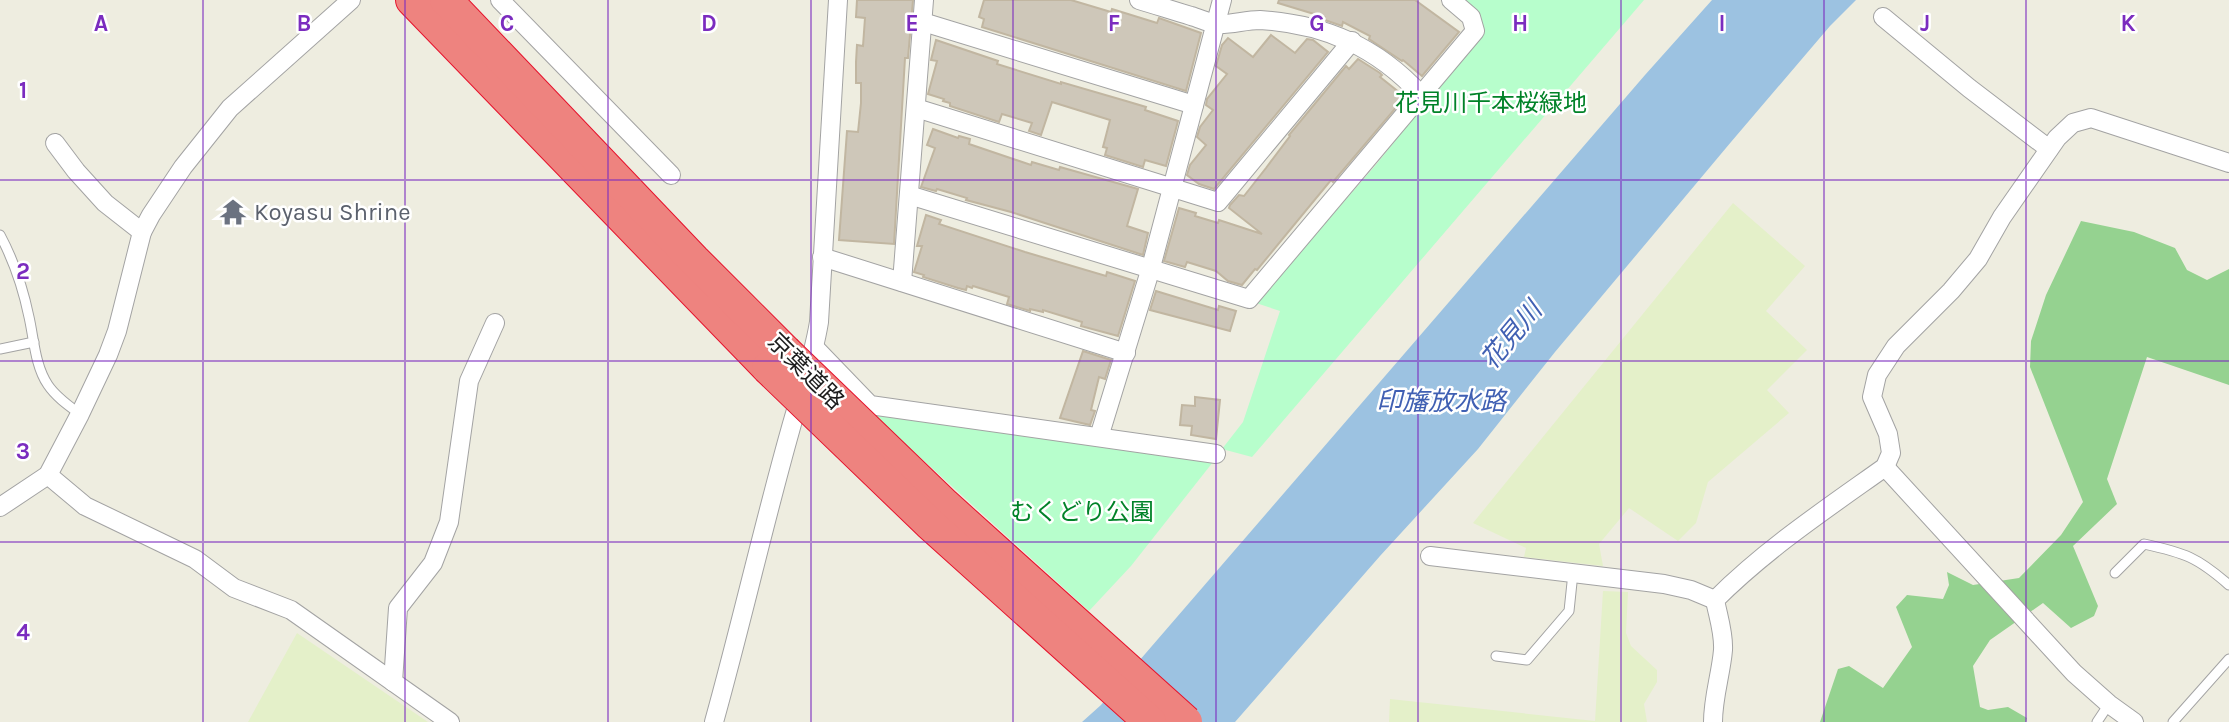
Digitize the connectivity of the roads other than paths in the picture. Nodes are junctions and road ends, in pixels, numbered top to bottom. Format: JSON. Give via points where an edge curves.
{"nodes":[{"id":1,"x":351,"y":0,"type":"edge"},
{"id":2,"x":412,"y":0,"type":"edge"},
{"id":3,"x":446,"y":0,"type":"edge"},
{"id":4,"x":500,"y":0,"type":"edge"},
{"id":5,"x":838,"y":0,"type":"edge"},
{"id":6,"x":924,"y":0,"type":"edge"},
{"id":7,"x":1139,"y":0,"type":"edge"},
{"id":8,"x":1223,"y":0,"type":"edge"},
{"id":9,"x":1451,"y":0,"type":"edge"},
{"id":10,"x":1883,"y":17,"type":"dead end"},
{"id":11,"x":923,"y":22,"type":"junction"},
{"id":12,"x":1216,"y":24,"type":"junction"},
{"id":13,"x":1353,"y":41,"type":"junction"},
{"id":14,"x":1421,"y":95,"type":"junction"},
{"id":15,"x":1194,"y":105,"type":"junction"},
{"id":16,"x":916,"y":108,"type":"junction"},
{"id":17,"x":55,"y":143,"type":"dead end"},
{"id":18,"x":2049,"y":149,"type":"junction"},
{"id":19,"x":2229,"y":163,"type":"edge"},
{"id":20,"x":671,"y":175,"type":"dead end"},
{"id":21,"x":1173,"y":188,"type":"junction"},
{"id":22,"x":909,"y":195,"type":"junction"},
{"id":23,"x":142,"y":232,"type":"junction"},
{"id":24,"x":0,"y":235,"type":"edge"},
{"id":25,"x":822,"y":257,"type":"junction"},
{"id":26,"x":1150,"y":271,"type":"junction"},
{"id":27,"x":902,"y":282,"type":"junction"},
{"id":28,"x":495,"y":323,"type":"dead end"},
{"id":29,"x":34,"y":342,"type":"junction"},
{"id":30,"x":0,"y":349,"type":"edge"},
{"id":31,"x":1126,"y":353,"type":"junction"},
{"id":32,"x":789,"y":356,"type":"junction"},
{"id":33,"x":80,"y":414,"type":"junction"},
{"id":34,"x":1099,"y":437,"type":"junction"},
{"id":35,"x":1216,"y":454,"type":"dead end"},
{"id":36,"x":1885,"y":467,"type":"junction"},
{"id":37,"x":48,"y":475,"type":"junction"},
{"id":38,"x":0,"y":507,"type":"edge"},
{"id":39,"x":1430,"y":556,"type":"dead end"},
{"id":40,"x":1573,"y":573,"type":"junction"},
{"id":41,"x":2115,"y":573,"type":"dead end"},
{"id":42,"x":2229,"y":585,"type":"edge"},
{"id":43,"x":1714,"y":600,"type":"junction"},
{"id":44,"x":1496,"y":656,"type":"dead end"},
{"id":45,"x":2229,"y":659,"type":"edge"},
{"id":46,"x":393,"y":682,"type":"junction"},
{"id":47,"x":2109,"y":704,"type":"junction"},
{"id":48,"x":450,"y":722,"type":"edge"},
{"id":49,"x":714,"y":722,"type":"edge"},
{"id":50,"x":1150,"y":722,"type":"edge"},
{"id":51,"x":1186,"y":722,"type":"edge"},
{"id":52,"x":1713,"y":722,"type":"edge"},
{"id":53,"x":2097,"y":722,"type":"edge"},
{"id":54,"x":2134,"y":722,"type":"edge"},
{"id":55,"x":2173,"y":722,"type":"edge"}],
"edges":[{"from":1,"to":23,"type":"street","via":[[230,108],[183,167]]},
{"from":2,"to":32,"type":"highway","name":"京葉道路"},
{"from":3,"to":32,"type":"highway","name":"京葉道路"},
{"from":4,"to":20,"type":"street"},
{"from":5,"to":25,"type":"street"},
{"from":6,"to":11,"type":"street"},
{"from":7,"to":12,"type":"street"},
{"from":8,"to":12,"type":"street"},
{"from":9,"to":14,"type":"street","via":[[1471,17],[1475,31]]},
{"from":10,"to":18,"type":"street"},
{"from":11,"to":15,"type":"street"},
{"from":11,"to":16,"type":"street"},
{"from":12,"to":13,"type":"street","via":[[1256,20],[1297,23]]},
{"from":12,"to":15,"type":"street"},
{"from":13,"to":14,"type":"street","via":[[1402,75]]},
{"from":13,"to":21,"type":"street","via":[[1218,202]]},
{"from":14,"to":26,"type":"street","via":[[1249,299]]},
{"from":15,"to":21,"type":"street"},
{"from":16,"to":21,"type":"street"},
{"from":16,"to":22,"type":"street"},
{"from":17,"to":23,"type":"street","via":[[104,203]]},
{"from":18,"to":19,"type":"street","via":[[2073,123],[2091,118]]},
{"from":18,"to":36,"type":"street","via":[[1978,258],[1896,346],[1877,375],[1872,397],[1891,453]]},
{"from":21,"to":26,"type":"street"},
{"from":22,"to":26,"type":"street"},
{"from":22,"to":27,"type":"street"},
{"from":23,"to":33,"type":"street","via":[[117,331]]},
{"from":24,"to":29,"type":"lane","via":[[20,278]]},
{"from":25,"to":27,"type":"street"},
{"from":25,"to":32,"type":"street","via":[[819,322]]},
{"from":26,"to":31,"type":"street"},
{"from":27,"to":31,"type":"street"},
{"from":28,"to":46,"type":"street","via":[[469,382],[449,522],[433,563],[398,608]]},
{"from":29,"to":30,"type":"lane"},
{"from":29,"to":33,"type":"lane","via":[[47,384]]},
{"from":31,"to":34,"type":"street"},
{"from":32,"to":34,"type":"street","via":[[870,405]]},
{"from":32,"to":49,"type":"street","via":[[790,431]]},
{"from":32,"to":50,"type":"highway","name":"京葉道路","bridge":true,"via":[[939,532]]},
{"from":32,"to":51,"type":"highway","name":"京葉道路","bridge":true,"via":[[955,514]]},
{"from":33,"to":37,"type":"street"},
{"from":34,"to":35,"type":"street"},
{"from":36,"to":43,"type":"street","via":[[1782,540]]},
{"from":36,"to":47,"type":"street","via":[[2074,673]]},
{"from":37,"to":38,"type":"street"},
{"from":37,"to":46,"type":"street","via":[[85,506],[195,559],[234,588],[291,610]]},
{"from":39,"to":40,"type":"street"},
{"from":40,"to":43,"type":"street","via":[[1664,583]]},
{"from":40,"to":44,"type":"lane","via":[[1569,611],[1527,660]]},
{"from":41,"to":42,"type":"lane","via":[[2144,544],[2192,556]]},
{"from":43,"to":52,"type":"street","via":[[1723,649]]},
{"from":45,"to":55,"type":"lane"},
{"from":46,"to":48,"type":"street"},
{"from":47,"to":53,"type":"lane"},
{"from":47,"to":54,"type":"street"}]}
